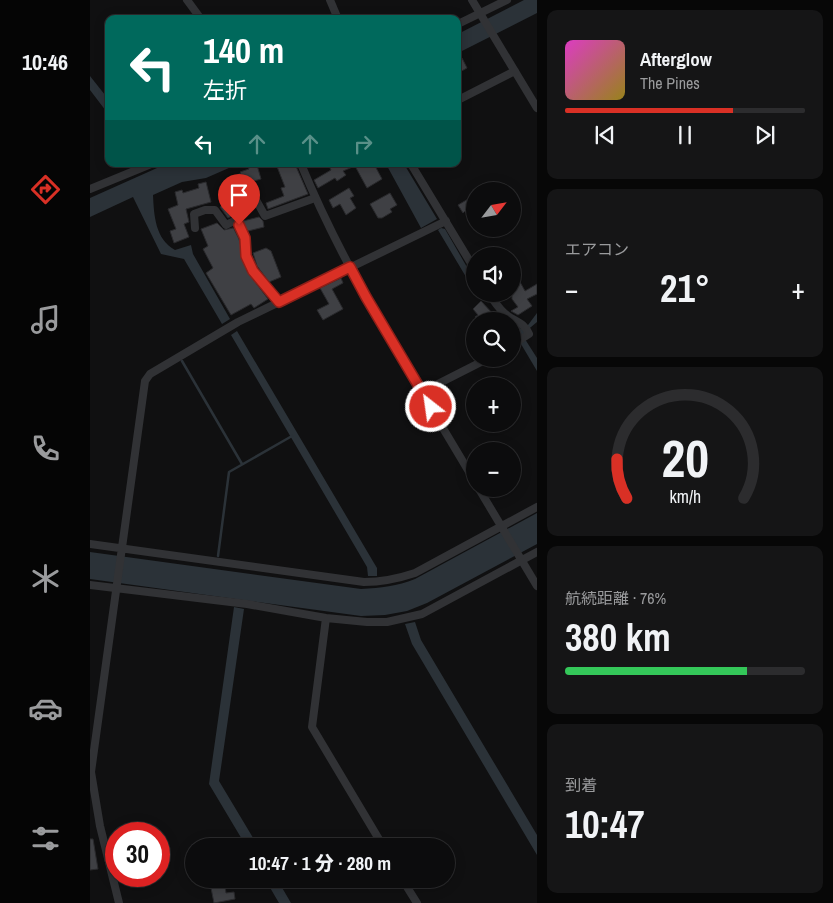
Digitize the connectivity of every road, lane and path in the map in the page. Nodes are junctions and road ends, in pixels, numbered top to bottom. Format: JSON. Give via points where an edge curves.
{"nodes":[{"id":1,"x":187,"y":0,"type":"edge"},
{"id":2,"x":330,"y":0,"type":"edge"},
{"id":3,"x":472,"y":0,"type":"edge"},
{"id":4,"x":507,"y":0,"type":"edge"},
{"id":5,"x":198,"y":15,"type":"edge"},
{"id":6,"x":336,"y":15,"type":"edge"},
{"id":7,"x":481,"y":16,"type":"junction"},
{"id":8,"x":461,"y":23,"type":"edge"},
{"id":9,"x":515,"y":71,"type":"junction"},
{"id":10,"x":461,"y":98,"type":"edge"},
{"id":11,"x":537,"y":108,"type":"edge"},
{"id":12,"x":144,"y":167,"type":"edge"},
{"id":13,"x":301,"y":167,"type":"edge"},
{"id":14,"x":413,"y":167,"type":"edge"},
{"id":15,"x":90,"y":190,"type":"edge"},
{"id":16,"x":315,"y":198,"type":"junction"},
{"id":17,"x":256,"y":200,"type":"dead end"},
{"id":18,"x":446,"y":221,"type":"junction"},
{"id":19,"x":194,"y":228,"type":"dead end"},
{"id":20,"x":466,"y":255,"type":"edge"},
{"id":21,"x":350,"y":267,"type":"junction"},
{"id":22,"x":279,"y":302,"type":"junction"},
{"id":23,"x":495,"y":302,"type":"edge"},
{"id":24,"x":504,"y":312,"type":"edge"},
{"id":25,"x":521,"y":323,"type":"edge"},
{"id":26,"x":521,"y":337,"type":"edge"},
{"id":27,"x":470,"y":367,"type":"edge"},
{"id":28,"x":422,"y":392,"type":"junction"},
{"id":29,"x":466,"y":467,"type":"edge"},
{"id":30,"x":484,"y":497,"type":"edge"},
{"id":31,"x":537,"y":506,"type":"edge"},
{"id":32,"x":502,"y":528,"type":"junction"},
{"id":33,"x":90,"y":544,"type":"edge"},
{"id":34,"x":121,"y":551,"type":"junction"},
{"id":35,"x":537,"y":552,"type":"edge"},
{"id":36,"x":520,"y":558,"type":"junction"},
{"id":37,"x":90,"y":585,"type":"edge"},
{"id":38,"x":116,"y":586,"type":"junction"},
{"id":39,"x":537,"y":586,"type":"edge"},
{"id":40,"x":326,"y":618,"type":"junction"},
{"id":41,"x":378,"y":838,"type":"edge"},
{"id":42,"x":407,"y":888,"type":"edge"},
{"id":43,"x":118,"y":903,"type":"edge"},
{"id":44,"x":416,"y":903,"type":"edge"}],
"edges":[{"from":1,"to":5,"type":"street"},
{"from":2,"to":6,"type":"street"},
{"from":3,"to":7,"type":"street"},
{"from":4,"to":7,"type":"street"},
{"from":7,"to":8,"type":"street"},
{"from":7,"to":9,"type":"street"},
{"from":9,"to":10,"type":"street"},
{"from":9,"to":11,"type":"street"},
{"from":12,"to":15,"type":"street"},
{"from":13,"to":16,"type":"street"},
{"from":14,"to":18,"type":"street"},
{"from":16,"to":17,"type":"street","via":[[265,216]]},
{"from":16,"to":21,"type":"street"},
{"from":18,"to":20,"type":"street"},
{"from":18,"to":21,"type":"street"},
{"from":19,"to":22,"type":"street","via":[[194,214],[205,210],[215,210],[226,226],[234,222],[239,225],[253,271]]},
{"from":21,"to":22,"type":"street"},
{"from":21,"to":28,"type":"street"},
{"from":22,"to":34,"type":"street","via":[[238,322],[147,377]]},
{"from":23,"to":24,"type":"street"},
{"from":25,"to":26,"type":"street","via":[[527,331]]},
{"from":27,"to":28,"type":"street"},
{"from":28,"to":29,"type":"street"},
{"from":30,"to":32,"type":"street"},
{"from":31,"to":32,"type":"street"},
{"from":32,"to":34,"type":"street","via":[[415,573],[382,582]]},
{"from":32,"to":36,"type":"street"},
{"from":33,"to":34,"type":"street"},
{"from":34,"to":38,"type":"street"},
{"from":35,"to":36,"type":"street"},
{"from":36,"to":39,"type":"street"},
{"from":36,"to":40,"type":"street","via":[[442,604],[414,616],[387,622]]},
{"from":37,"to":38,"type":"street"},
{"from":38,"to":40,"type":"street"},
{"from":38,"to":43,"type":"street","via":[[91,782]]},
{"from":40,"to":41,"type":"street","via":[[312,727]]},
{"from":42,"to":44,"type":"street"}]}
